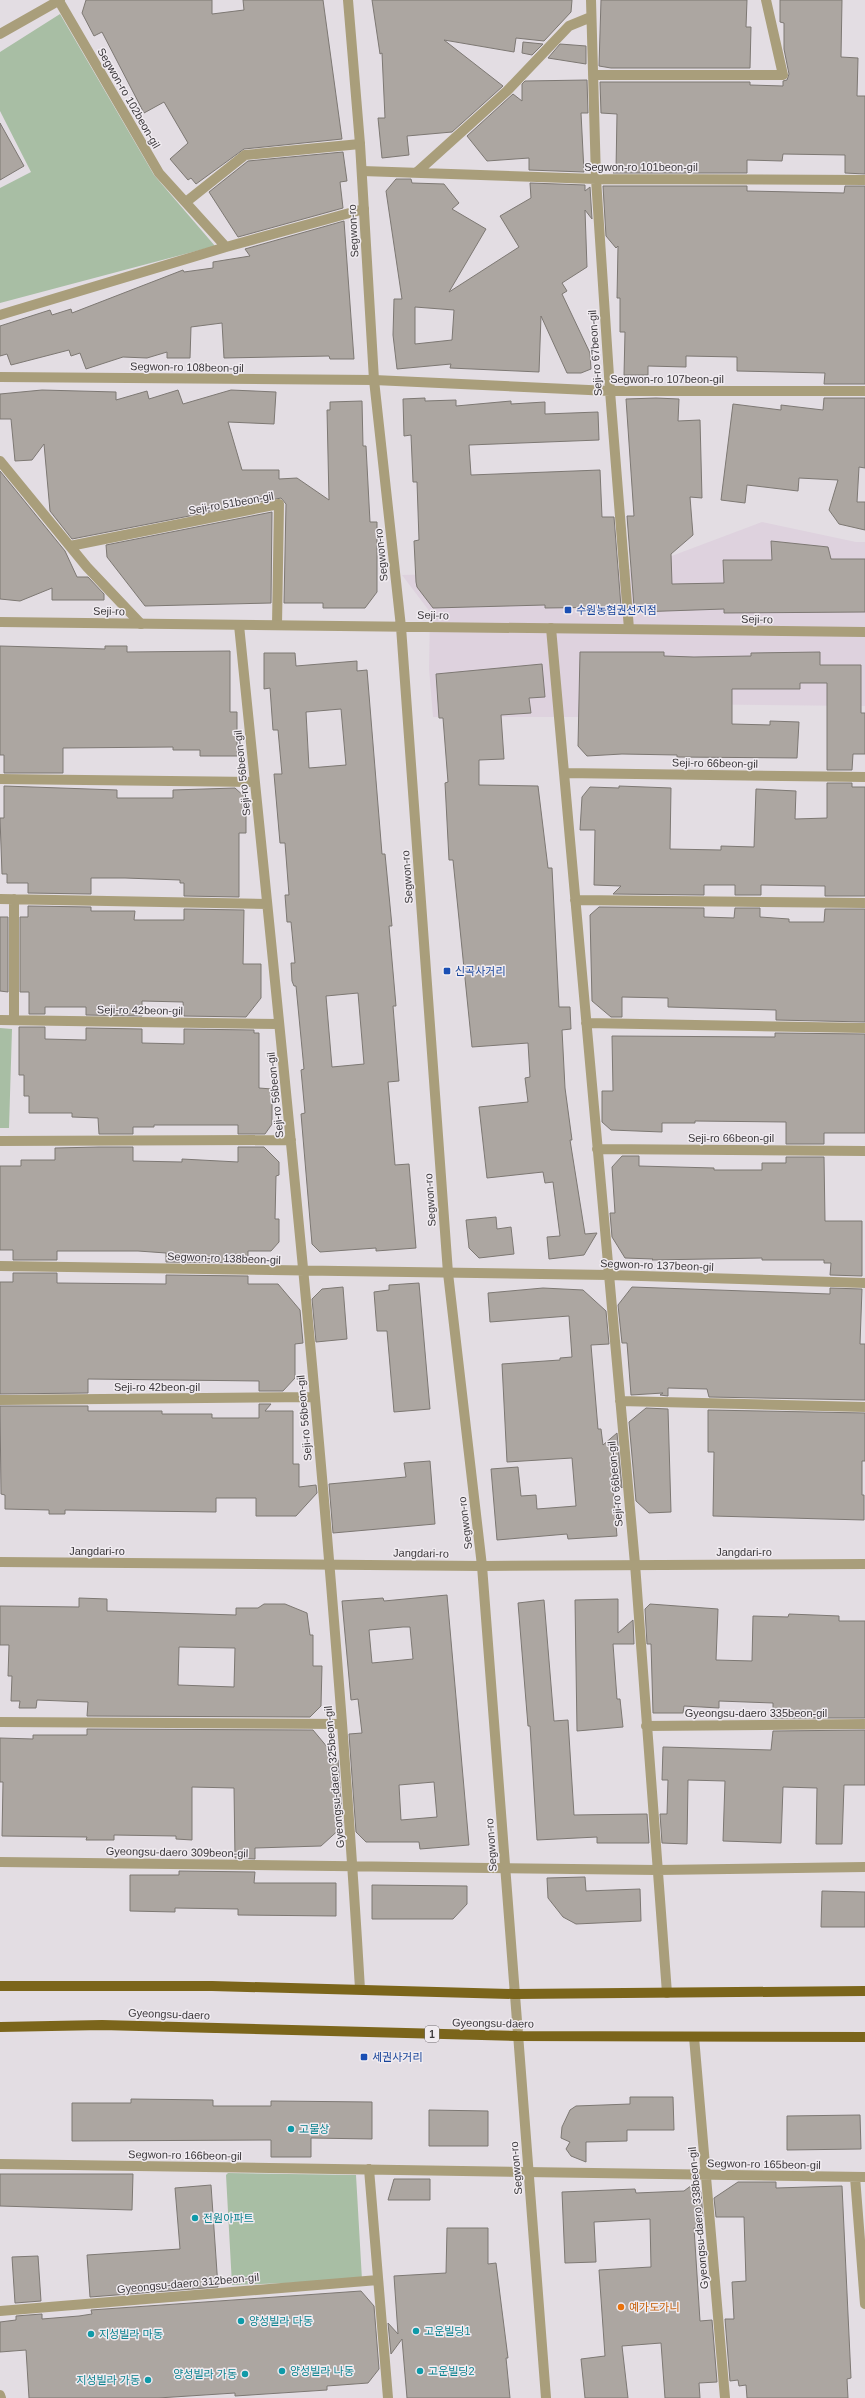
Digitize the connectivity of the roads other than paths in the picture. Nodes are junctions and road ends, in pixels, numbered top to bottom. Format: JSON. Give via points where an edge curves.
{"nodes":[{"id":1,"x":348,"y":0,"type":"edge"},
{"id":2,"x":591,"y":0,"type":"edge"},
{"id":3,"x":766,"y":0,"type":"edge"},
{"id":4,"x":59,"y":1,"type":"edge"},
{"id":5,"x":591,"y":17,"type":"junction"},
{"id":6,"x":0,"y":34,"type":"edge"},
{"id":7,"x":594,"y":75,"type":"junction"},
{"id":8,"x":360,"y":144,"type":"junction"},
{"id":9,"x":362,"y":171,"type":"junction"},
{"id":10,"x":416,"y":173,"type":"junction"},
{"id":11,"x":596,"y":179,"type":"junction"},
{"id":12,"x":865,"y":180,"type":"edge"},
{"id":13,"x":186,"y":202,"type":"junction"},
{"id":14,"x":364,"y":209,"type":"junction"},
{"id":15,"x":226,"y":247,"type":"junction"},
{"id":16,"x":0,"y":315,"type":"edge"},
{"id":17,"x":0,"y":377,"type":"edge"},
{"id":18,"x":374,"y":380,"type":"junction"},
{"id":19,"x":610,"y":391,"type":"junction"},
{"id":20,"x":865,"y":391,"type":"edge"},
{"id":21,"x":0,"y":461,"type":"edge"},
{"id":22,"x":70,"y":546,"type":"junction"},
{"id":23,"x":0,"y":622,"type":"edge"},
{"id":24,"x":141,"y":624,"type":"junction"},
{"id":25,"x":239,"y":625,"type":"junction"},
{"id":26,"x":277,"y":625,"type":"junction"},
{"id":27,"x":401,"y":627,"type":"junction"},
{"id":28,"x":551,"y":628,"type":"junction"},
{"id":29,"x":629,"y":629,"type":"junction"},
{"id":30,"x":865,"y":632,"type":"edge"},
{"id":31,"x":564,"y":773,"type":"junction"},
{"id":32,"x":865,"y":777,"type":"edge"},
{"id":33,"x":0,"y":779,"type":"edge"},
{"id":34,"x":255,"y":782,"type":"junction"},
{"id":35,"x":0,"y":899,"type":"edge"},
{"id":36,"x":14,"y":900,"type":"junction"},
{"id":37,"x":576,"y":900,"type":"junction"},
{"id":38,"x":865,"y":903,"type":"edge"},
{"id":39,"x":267,"y":904,"type":"junction"},
{"id":40,"x":0,"y":1020,"type":"edge"},
{"id":41,"x":14,"y":1020,"type":"junction"},
{"id":42,"x":586,"y":1023,"type":"junction"},
{"id":43,"x":280,"y":1024,"type":"junction"},
{"id":44,"x":865,"y":1028,"type":"edge"},
{"id":45,"x":291,"y":1140,"type":"junction"},
{"id":46,"x":0,"y":1141,"type":"edge"},
{"id":47,"x":597,"y":1149,"type":"junction"},
{"id":48,"x":865,"y":1151,"type":"edge"},
{"id":49,"x":0,"y":1266,"type":"edge"},
{"id":50,"x":304,"y":1272,"type":"junction"},
{"id":51,"x":448,"y":1273,"type":"junction"},
{"id":52,"x":609,"y":1275,"type":"junction"},
{"id":53,"x":865,"y":1283,"type":"edge"},
{"id":54,"x":315,"y":1397,"type":"junction"},
{"id":55,"x":0,"y":1400,"type":"edge"},
{"id":56,"x":620,"y":1401,"type":"junction"},
{"id":57,"x":865,"y":1407,"type":"edge"},
{"id":58,"x":0,"y":1562,"type":"edge"},
{"id":59,"x":328,"y":1564,"type":"junction"},
{"id":60,"x":635,"y":1564,"type":"junction"},
{"id":61,"x":865,"y":1564,"type":"edge"},
{"id":62,"x":482,"y":1566,"type":"junction"},
{"id":63,"x":0,"y":1722,"type":"edge"},
{"id":64,"x":341,"y":1724,"type":"junction"},
{"id":65,"x":865,"y":1724,"type":"edge"},
{"id":66,"x":646,"y":1726,"type":"junction"},
{"id":67,"x":0,"y":1862,"type":"edge"},
{"id":68,"x":353,"y":1866,"type":"junction"},
{"id":69,"x":505,"y":1866,"type":"junction"},
{"id":70,"x":865,"y":1867,"type":"edge"},
{"id":71,"x":657,"y":1870,"type":"junction"},
{"id":72,"x":0,"y":1986,"type":"edge"},
{"id":73,"x":360,"y":1989,"type":"junction"},
{"id":74,"x":865,"y":1991,"type":"edge"},
{"id":75,"x":667,"y":1993,"type":"junction"},
{"id":76,"x":514,"y":1994,"type":"junction"},
{"id":77,"x":0,"y":2027,"type":"edge"},
{"id":78,"x":517,"y":2036,"type":"junction"},
{"id":79,"x":694,"y":2037,"type":"junction"},
{"id":80,"x":865,"y":2037,"type":"edge"},
{"id":81,"x":0,"y":2164,"type":"edge"},
{"id":82,"x":369,"y":2169,"type":"junction"},
{"id":83,"x":529,"y":2173,"type":"junction"},
{"id":84,"x":707,"y":2176,"type":"junction"},
{"id":85,"x":860,"y":2177,"type":"edge"},
{"id":86,"x":378,"y":2280,"type":"junction"},
{"id":87,"x":865,"y":2304,"type":"edge"},
{"id":88,"x":0,"y":2311,"type":"edge"},
{"id":89,"x":381,"y":2398,"type":"edge"},
{"id":90,"x":388,"y":2398,"type":"edge"},
{"id":91,"x":546,"y":2398,"type":"edge"},
{"id":92,"x":725,"y":2398,"type":"edge"}],
"edges":[{"from":1,"to":8,"type":"street","name":"Segwon-ro"},
{"from":2,"to":5,"type":"street","name":"Seji-ro 67beon-gil"},
{"from":3,"to":7,"type":"street","via":[[784,74]]},
{"from":4,"to":6,"type":"street"},
{"from":4,"to":13,"type":"street","name":"Segwon-ro 102beon-gil","via":[[159,173]]},
{"from":5,"to":7,"type":"street","name":"Seji-ro 67beon-gil"},
{"from":5,"to":10,"type":"street","via":[[569,26],[560,34],[507,90]]},
{"from":7,"to":11,"type":"street","name":"Seji-ro 67beon-gil"},
{"from":8,"to":9,"type":"street","name":"Segwon-ro"},
{"from":8,"to":13,"type":"street","via":[[245,155]]},
{"from":9,"to":10,"type":"street","name":"Segwon-ro 101beon-gil"},
{"from":9,"to":14,"type":"street","name":"Segwon-ro"},
{"from":10,"to":11,"type":"street","name":"Segwon-ro 101beon-gil"},
{"from":11,"to":12,"type":"street","name":"Segwon-ro 101beon-gil"},
{"from":11,"to":19,"type":"street","name":"Seji-ro 67beon-gil"},
{"from":13,"to":15,"type":"street","name":"Segwon-ro 102beon-gil"},
{"from":14,"to":15,"type":"street"},
{"from":14,"to":18,"type":"street","name":"Segwon-ro"},
{"from":15,"to":16,"type":"street"},
{"from":17,"to":18,"type":"street","name":"Segwon-ro 108beon-gil"},
{"from":18,"to":19,"type":"street","name":"Segwon-ro 107beon-gil"},
{"from":18,"to":27,"type":"street","name":"Segwon-ro"},
{"from":19,"to":20,"type":"street","name":"Segwon-ro 107beon-gil"},
{"from":19,"to":29,"type":"street","name":"Seji-ro 67beon-gil"},
{"from":21,"to":22,"type":"street"},
{"from":22,"to":24,"type":"street"},
{"from":22,"to":26,"type":"street","name":"Seji-ro 51beon-gil","via":[[279,504]]},
{"from":23,"to":24,"type":"street","name":"Seji-ro"},
{"from":24,"to":25,"type":"street","name":"Seji-ro"},
{"from":25,"to":26,"type":"street","name":"Seji-ro"},
{"from":25,"to":34,"type":"street","name":"Seji-ro 56beon-gil"},
{"from":26,"to":27,"type":"street","name":"Seji-ro"},
{"from":27,"to":28,"type":"street","name":"Seji-ro"},
{"from":27,"to":51,"type":"street","name":"Segwon-ro"},
{"from":28,"to":29,"type":"street","name":"Seji-ro"},
{"from":28,"to":31,"type":"street","name":"Seji-ro 66beon-gil"},
{"from":29,"to":30,"type":"street","name":"Seji-ro"},
{"from":31,"to":32,"type":"street","name":"Seji-ro 66beon-gil"},
{"from":31,"to":37,"type":"street","name":"Seji-ro 66beon-gil"},
{"from":33,"to":34,"type":"street"},
{"from":34,"to":39,"type":"street","name":"Seji-ro 56beon-gil"},
{"from":35,"to":36,"type":"street"},
{"from":36,"to":39,"type":"street"},
{"from":36,"to":41,"type":"street"},
{"from":37,"to":38,"type":"street"},
{"from":37,"to":42,"type":"street","name":"Seji-ro 66beon-gil"},
{"from":39,"to":43,"type":"street","name":"Seji-ro 56beon-gil"},
{"from":40,"to":41,"type":"street","name":"Seji-ro 42beon-gil"},
{"from":41,"to":43,"type":"street","name":"Seji-ro 42beon-gil"},
{"from":42,"to":44,"type":"street"},
{"from":42,"to":47,"type":"street","name":"Seji-ro 66beon-gil"},
{"from":43,"to":45,"type":"street","name":"Seji-ro 56beon-gil"},
{"from":45,"to":46,"type":"street"},
{"from":45,"to":50,"type":"street","name":"Seji-ro 56beon-gil"},
{"from":47,"to":48,"type":"street","name":"Seji-ro 66beon-gil"},
{"from":47,"to":52,"type":"street","name":"Seji-ro 66beon-gil"},
{"from":49,"to":50,"type":"street","name":"Segwon-ro 138beon-gil"},
{"from":50,"to":51,"type":"street","name":"Segwon-ro 138beon-gil"},
{"from":50,"to":54,"type":"street","name":"Seji-ro 56beon-gil"},
{"from":51,"to":52,"type":"street","name":"Segwon-ro 137beon-gil"},
{"from":51,"to":62,"type":"street","name":"Segwon-ro"},
{"from":52,"to":53,"type":"street","name":"Segwon-ro 137beon-gil"},
{"from":52,"to":56,"type":"street","name":"Seji-ro 66beon-gil"},
{"from":54,"to":55,"type":"street","name":"Seji-ro 42beon-gil"},
{"from":54,"to":59,"type":"street","name":"Seji-ro 56beon-gil"},
{"from":56,"to":57,"type":"street"},
{"from":56,"to":60,"type":"street","name":"Seji-ro 66beon-gil"},
{"from":58,"to":59,"type":"street","name":"Jangdari-ro"},
{"from":59,"to":62,"type":"street","name":"Jangdari-ro"},
{"from":59,"to":64,"type":"street","name":"Gyeongsu-daero 325beon-gil"},
{"from":60,"to":61,"type":"street","name":"Jangdari-ro"},
{"from":60,"to":62,"type":"street","name":"Jangdari-ro"},
{"from":60,"to":66,"type":"street"},
{"from":62,"to":69,"type":"street","name":"Segwon-ro"},
{"from":63,"to":64,"type":"street"},
{"from":64,"to":68,"type":"street","name":"Gyeongsu-daero 325beon-gil"},
{"from":65,"to":66,"type":"street","name":"Gyeongsu-daero 335beon-gil"},
{"from":66,"to":71,"type":"street"},
{"from":67,"to":68,"type":"street","name":"Gyeongsu-daero 309beon-gil"},
{"from":68,"to":69,"type":"street","name":"Gyeongsu-daero 309beon-gil"},
{"from":68,"to":73,"type":"street","name":"Gyeongsu-daero 325beon-gil"},
{"from":69,"to":71,"type":"street","name":"Gyeongsu-daero 309beon-gil"},
{"from":69,"to":76,"type":"street","name":"Segwon-ro"},
{"from":70,"to":71,"type":"street"},
{"from":71,"to":75,"type":"street"},
{"from":72,"to":73,"type":"main road"},
{"from":73,"to":76,"type":"main road"},
{"from":74,"to":75,"type":"main road"},
{"from":75,"to":76,"type":"main road"},
{"from":76,"to":78,"type":"street","name":"Segwon-ro"},
{"from":77,"to":78,"type":"main road","name":"Gyeongsu-daero","number":"1","via":[[102,2025]]},
{"from":78,"to":79,"type":"main road","name":"Gyeongsu-daero","number":"1"},
{"from":78,"to":83,"type":"street","name":"Segwon-ro"},
{"from":79,"to":80,"type":"main road","name":"Gyeongsu-daero","number":"1"},
{"from":79,"to":84,"type":"street","name":"Gyeongsu-daero 338beon-gil"},
{"from":81,"to":82,"type":"street","name":"Segwon-ro 166beon-gil"},
{"from":82,"to":83,"type":"street","name":"Segwon-ro 166beon-gil"},
{"from":82,"to":86,"type":"street"},
{"from":83,"to":84,"type":"street","name":"Segwon-ro 165beon-gil"},
{"from":83,"to":91,"type":"street","name":"Segwon-ro"},
{"from":84,"to":85,"type":"street","name":"Segwon-ro 165beon-gil"},
{"from":84,"to":92,"type":"street","name":"Gyeongsu-daero 338beon-gil"},
{"from":85,"to":87,"type":"street","name":"Segwon-ro 165beon-gil"},
{"from":86,"to":88,"type":"street","name":"Gyeongsu-daero 312beon-gil"},
{"from":86,"to":90,"type":"street"},
{"from":89,"to":90,"type":"street"}]}
